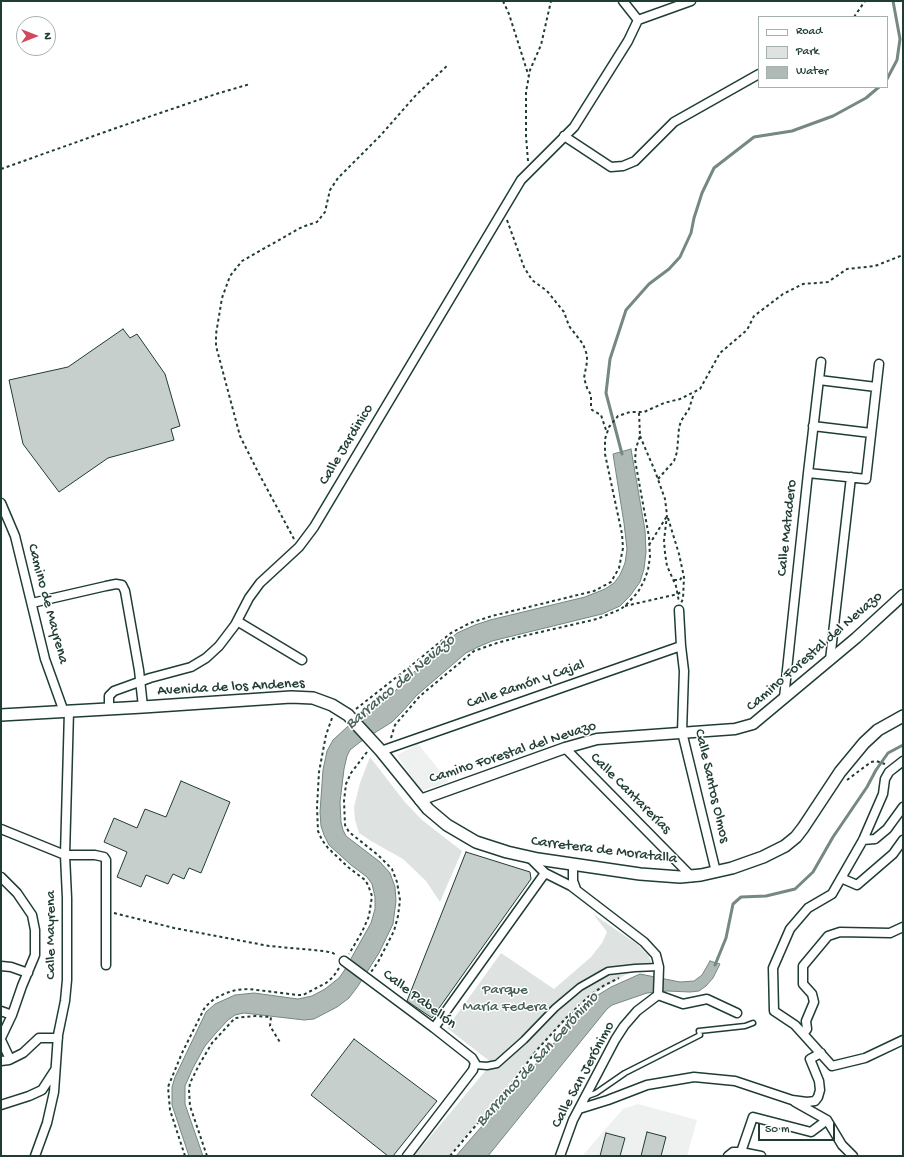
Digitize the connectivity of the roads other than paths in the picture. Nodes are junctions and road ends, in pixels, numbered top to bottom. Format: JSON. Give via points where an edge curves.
{"nodes":[{"id":1,"x":623,"y":1,"type":"edge"},
{"id":2,"x":691,"y":1,"type":"edge"},
{"id":3,"x":638,"y":20,"type":"junction"},
{"id":4,"x":758,"y":75,"type":"edge"},
{"id":5,"x":564,"y":136,"type":"junction"},
{"id":6,"x":821,"y":362,"type":"dead end"},
{"id":7,"x":879,"y":364,"type":"dead end"},
{"id":8,"x":819,"y":380,"type":"junction"},
{"id":9,"x":876,"y":387,"type":"junction"},
{"id":10,"x":813,"y":426,"type":"junction"},
{"id":11,"x":871,"y":433,"type":"junction"},
{"id":12,"x":808,"y":473,"type":"junction"},
{"id":13,"x":851,"y":477,"type":"junction"},
{"id":14,"x":1,"y":503,"type":"edge"},
{"id":15,"x":903,"y":595,"type":"edge"},
{"id":16,"x":32,"y":603,"type":"junction"},
{"id":17,"x":679,"y":610,"type":"road end"},
{"id":18,"x":237,"y":621,"type":"junction"},
{"id":19,"x":681,"y":646,"type":"junction"},
{"id":20,"x":302,"y":660,"type":"dead end"},
{"id":21,"x":830,"y":660,"type":"junction"},
{"id":22,"x":141,"y":681,"type":"junction"},
{"id":23,"x":784,"y":698,"type":"junction"},
{"id":24,"x":143,"y":707,"type":"junction"},
{"id":25,"x":109,"y":709,"type":"junction"},
{"id":26,"x":66,"y":712,"type":"junction"},
{"id":27,"x":1,"y":715,"type":"edge"},
{"id":28,"x":903,"y":716,"type":"edge"},
{"id":29,"x":682,"y":732,"type":"junction"},
{"id":30,"x":382,"y":747,"type":"junction"},
{"id":31,"x":564,"y":748,"type":"junction"},
{"id":32,"x":903,"y":761,"type":"edge"},
{"id":33,"x":420,"y":800,"type":"junction"},
{"id":34,"x":903,"y":807,"type":"edge"},
{"id":35,"x":1,"y":829,"type":"edge"},
{"id":36,"x":863,"y":840,"type":"junction"},
{"id":37,"x":903,"y":840,"type":"edge"},
{"id":38,"x":65,"y":855,"type":"junction"},
{"id":39,"x":529,"y":857,"type":"junction"},
{"id":40,"x":554,"y":861,"type":"junction"},
{"id":41,"x":573,"y":867,"type":"junction"},
{"id":42,"x":716,"y":872,"type":"junction"},
{"id":43,"x":546,"y":873,"type":"junction"},
{"id":44,"x":1,"y":877,"type":"edge"},
{"id":45,"x":692,"y":877,"type":"junction"},
{"id":46,"x":841,"y":878,"type":"junction"},
{"id":47,"x":559,"y":880,"type":"junction"},
{"id":48,"x":576,"y":889,"type":"junction"},
{"id":49,"x":903,"y":927,"type":"edge"},
{"id":50,"x":344,"y":961,"type":"road end"},
{"id":51,"x":106,"y":965,"type":"dead end"},
{"id":52,"x":1,"y":966,"type":"edge"},
{"id":53,"x":659,"y":967,"type":"junction"},
{"id":54,"x":28,"y":973,"type":"junction"},
{"id":55,"x":658,"y":993,"type":"junction"},
{"id":56,"x":1,"y":1011,"type":"edge"},
{"id":57,"x":737,"y":1013,"type":"dead end"},
{"id":58,"x":12,"y":1015,"type":"junction"},
{"id":59,"x":753,"y":1023,"type":"dead end"},
{"id":60,"x":434,"y":1028,"type":"junction"},
{"id":61,"x":803,"y":1034,"type":"junction"},
{"id":62,"x":58,"y":1038,"type":"junction"},
{"id":63,"x":1,"y":1039,"type":"edge"},
{"id":64,"x":903,"y":1040,"type":"edge"},
{"id":65,"x":821,"y":1053,"type":"junction"},
{"id":66,"x":10,"y":1059,"type":"junction"},
{"id":67,"x":1,"y":1061,"type":"edge"},
{"id":68,"x":475,"y":1064,"type":"junction"},
{"id":69,"x":55,"y":1070,"type":"junction"},
{"id":70,"x":585,"y":1097,"type":"junction"},
{"id":71,"x":792,"y":1100,"type":"junction"},
{"id":72,"x":1,"y":1105,"type":"edge"},
{"id":73,"x":579,"y":1108,"type":"junction"},
{"id":74,"x":827,"y":1120,"type":"junction"},
{"id":75,"x":741,"y":1152,"type":"junction"},
{"id":76,"x":35,"y":1156,"type":"edge"},
{"id":77,"x":407,"y":1156,"type":"edge"},
{"id":78,"x":560,"y":1156,"type":"edge"},
{"id":79,"x":728,"y":1156,"type":"edge"},
{"id":80,"x":762,"y":1156,"type":"edge"},
{"id":81,"x":853,"y":1156,"type":"edge"}],
"edges":[{"from":1,"to":3,"type":"street"},
{"from":2,"to":3,"type":"street"},
{"from":3,"to":5,"type":"street","name":"Calle Jardinico","via":[[628,41],[574,127]]},
{"from":4,"to":5,"type":"street","via":[[674,122],[635,161],[623,166],[611,167]]},
{"from":5,"to":18,"type":"street","name":"Calle Jardinico","via":[[521,180],[314,528],[299,547],[260,583]]},
{"from":6,"to":8,"type":"street","name":"Calle Matadero"},
{"from":7,"to":9,"type":"street"},
{"from":8,"to":9,"type":"street"},
{"from":8,"to":10,"type":"street","name":"Calle Matadero"},
{"from":9,"to":11,"type":"street"},
{"from":10,"to":11,"type":"street"},
{"from":10,"to":12,"type":"street","name":"Calle Matadero"},
{"from":11,"to":13,"type":"street","via":[[866,479]]},
{"from":12,"to":13,"type":"street"},
{"from":12,"to":23,"type":"street","name":"Calle Matadero"},
{"from":13,"to":21,"type":"street"},
{"from":14,"to":16,"type":"street","name":"Camino de Mayrena","via":[[15,536]]},
{"from":15,"to":21,"type":"street","name":"Camino Forestal del Nevazo"},
{"from":16,"to":22,"type":"street","via":[[116,584],[122,585]]},
{"from":16,"to":26,"type":"street","name":"Camino de Mayrena","via":[[45,659]]},
{"from":17,"to":19,"type":"street","name":"Calle Santos Olmos"},
{"from":18,"to":20,"type":"street"},
{"from":18,"to":22,"type":"street","name":"Calle Jardinico","via":[[219,646],[206,658],[191,667]]},
{"from":19,"to":29,"type":"street","name":"Calle Santos Olmos","via":[[684,671]]},
{"from":19,"to":30,"type":"street","name":"Calle Ramón y Cajal"},
{"from":21,"to":23,"type":"street","name":"Camino Forestal del Nevazo"},
{"from":22,"to":24,"type":"street"},
{"from":22,"to":25,"type":"street","name":"Calle Jardinico","via":[[110,694]]},
{"from":23,"to":29,"type":"street","name":"Camino Forestal del Nevazo","via":[[761,720],[748,727]]},
{"from":24,"to":25,"type":"main road","name":"Avenida de los Andenes"},
{"from":24,"to":30,"type":"main road","name":"Avenida de los Andenes","via":[[291,697],[313,698],[326,702],[348,715]]},
{"from":25,"to":26,"type":"main road","name":"Avenida de los Andenes"},
{"from":26,"to":27,"type":"main road","name":"Avenida de los Andenes"},
{"from":26,"to":38,"type":"street","name":"Calle Mayrena"},
{"from":28,"to":42,"type":"main road","name":"Carretera de Moratalla","via":[[878,730],[864,743],[834,781],[803,828],[790,842],[763,857]]},
{"from":29,"to":31,"type":"street","name":"Camino Forestal del Nevazo","via":[[603,738]]},
{"from":29,"to":42,"type":"street","name":"Calle Santos Olmos"},
{"from":30,"to":33,"type":"main road","name":"Avenida de los Andenes"},
{"from":31,"to":33,"type":"street","name":"Camino Forestal del Nevazo"},
{"from":31,"to":45,"type":"street","name":"Calle Cantarerías"},
{"from":32,"to":36,"type":"street","via":[[894,767],[885,779],[883,794]]},
{"from":33,"to":39,"type":"main road","name":"Carretera de Moratalla","via":[[439,819],[466,837],[490,847]]},
{"from":34,"to":36,"type":"street","via":[[887,829],[874,839]]},
{"from":35,"to":38,"type":"street"},
{"from":36,"to":46,"type":"street"},
{"from":37,"to":46,"type":"street","via":[[893,854],[857,885]]},
{"from":38,"to":51,"type":"street","via":[[95,854],[104,856],[106,860]]},
{"from":38,"to":62,"type":"street","name":"Calle Mayrena","via":[[67,980]]},
{"from":39,"to":40,"type":"main road","name":"Carretera de Moratalla"},
{"from":39,"to":43,"type":"street"},
{"from":40,"to":41,"type":"main road","name":"Carretera de Moratalla"},
{"from":40,"to":43,"type":"street","via":[[544,863],[543,869]]},
{"from":41,"to":45,"type":"main road","name":"Carretera de Moratalla"},
{"from":41,"to":47,"type":"street","via":[[570,877]]},
{"from":41,"to":48,"type":"street"},
{"from":42,"to":45,"type":"main road","name":"Carretera de Moratalla"},
{"from":43,"to":47,"type":"street"},
{"from":43,"to":60,"type":"street"},
{"from":44,"to":54,"type":"street","via":[[17,893],[32,915],[35,955]]},
{"from":46,"to":61,"type":"street","via":[[832,894],[808,908],[790,929],[773,968],[774,1011],[795,1025]]},
{"from":47,"to":48,"type":"street"},
{"from":48,"to":53,"type":"street","via":[[650,948],[656,955]]},
{"from":49,"to":61,"type":"street","via":[[890,933],[840,932],[828,936],[803,966],[803,984],[812,994],[814,1002],[806,1021],[807,1029]]},
{"from":50,"to":60,"type":"street","name":"Calle Pabellón"},
{"from":52,"to":54,"type":"street"},
{"from":53,"to":55,"type":"street"},
{"from":53,"to":68,"type":"street","via":[[608,971],[580,987],[497,1064]]},
{"from":54,"to":58,"type":"street"},
{"from":55,"to":57,"type":"street","via":[[683,1004],[707,999]]},
{"from":55,"to":70,"type":"street","name":"Calle San Jerónimo","via":[[624,1026]]},
{"from":56,"to":58,"type":"street"},
{"from":58,"to":63,"type":"street"},
{"from":59,"to":70,"type":"lane","via":[[699,1031],[700,1035],[625,1072],[596,1093]]},
{"from":60,"to":68,"type":"street","name":"Calle Pabellón","via":[[472,1058]]},
{"from":61,"to":65,"type":"street"},
{"from":62,"to":66,"type":"street","via":[[39,1038],[23,1053]]},
{"from":62,"to":69,"type":"street","name":"Calle Mayrena"},
{"from":63,"to":66,"type":"street"},
{"from":64,"to":65,"type":"street","via":[[865,1058],[832,1066]]},
{"from":65,"to":71,"type":"street","via":[[810,1059],[819,1081],[818,1097],[815,1101],[807,1102]]},
{"from":66,"to":67,"type":"street"},
{"from":68,"to":77,"type":"street"},
{"from":69,"to":72,"type":"street","via":[[42,1090]]},
{"from":69,"to":76,"type":"street","name":"Calle Mayrena","via":[[48,1123]]},
{"from":70,"to":73,"type":"street","name":"Calle San Jerónimo"},
{"from":71,"to":73,"type":"street","via":[[735,1081],[694,1077],[647,1085]]},
{"from":71,"to":74,"type":"street"},
{"from":73,"to":78,"type":"street","name":"Calle San Jerónimo"},
{"from":74,"to":75,"type":"street","via":[[811,1132],[753,1117]]},
{"from":74,"to":81,"type":"street"},
{"from":75,"to":79,"type":"street","via":[[733,1152]]},
{"from":75,"to":80,"type":"street"}]}
